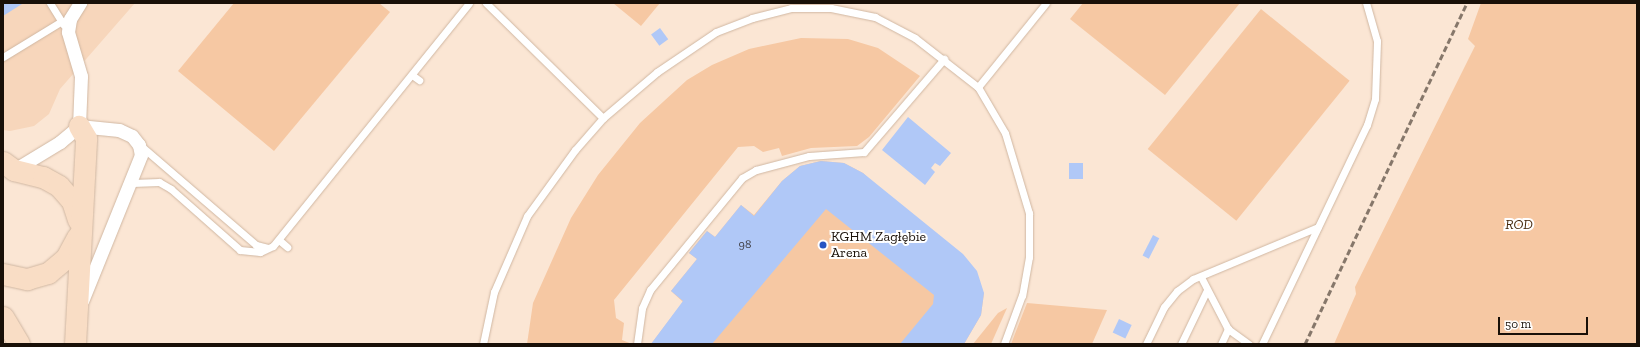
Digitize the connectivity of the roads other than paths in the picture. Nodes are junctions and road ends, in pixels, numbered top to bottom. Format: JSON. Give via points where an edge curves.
{"nodes":[{"id":1,"x":50,"y":3,"type":"edge"},
{"id":2,"x":80,"y":3,"type":"edge"},
{"id":3,"x":469,"y":3,"type":"edge"},
{"id":4,"x":486,"y":3,"type":"edge"},
{"id":5,"x":1046,"y":3,"type":"edge"},
{"id":6,"x":1366,"y":3,"type":"edge"},
{"id":7,"x":65,"y":26,"type":"junction"},
{"id":8,"x":3,"y":57,"type":"edge"},
{"id":9,"x":944,"y":59,"type":"junction"},
{"id":10,"x":412,"y":75,"type":"junction"},
{"id":11,"x":419,"y":80,"type":"dead end"},
{"id":12,"x":978,"y":87,"type":"junction"},
{"id":13,"x":603,"y":118,"type":"junction"},
{"id":14,"x":79,"y":126,"type":"junction"},
{"id":15,"x":139,"y":145,"type":"junction"},
{"id":16,"x":8,"y":166,"type":"edge"},
{"id":17,"x":132,"y":183,"type":"junction"},
{"id":18,"x":1318,"y":227,"type":"junction"},
{"id":19,"x":78,"y":228,"type":"junction"},
{"id":20,"x":279,"y":240,"type":"junction"},
{"id":21,"x":287,"y":247,"type":"dead end"},
{"id":22,"x":268,"y":248,"type":"junction"},
{"id":23,"x":3,"y":274,"type":"edge"},
{"id":24,"x":1201,"y":277,"type":"junction"},
{"id":25,"x":1206,"y":292,"type":"junction"},
{"id":26,"x":3,"y":317,"type":"edge"},
{"id":27,"x":75,"y":318,"type":"junction"},
{"id":28,"x":1228,"y":329,"type":"junction"},
{"id":29,"x":19,"y":344,"type":"edge"},
{"id":30,"x":75,"y":344,"type":"edge"},
{"id":31,"x":483,"y":344,"type":"edge"},
{"id":32,"x":637,"y":344,"type":"edge"},
{"id":33,"x":1004,"y":344,"type":"edge"},
{"id":34,"x":1146,"y":344,"type":"edge"},
{"id":35,"x":1181,"y":344,"type":"edge"},
{"id":36,"x":1221,"y":344,"type":"edge"},
{"id":37,"x":1249,"y":344,"type":"edge"},
{"id":38,"x":1262,"y":344,"type":"edge"}],
"edges":[{"from":1,"to":7,"type":"lane"},
{"from":2,"to":7,"type":"street"},
{"from":3,"to":10,"type":"lane"},
{"from":4,"to":13,"type":"lane"},
{"from":5,"to":12,"type":"lane"},
{"from":6,"to":18,"type":"lane","via":[[1377,40],[1375,99],[1367,125]]},
{"from":7,"to":8,"type":"lane"},
{"from":7,"to":14,"type":"street","via":[[81,76]]},
{"from":9,"to":12,"type":"lane"},
{"from":9,"to":13,"type":"lane","via":[[915,38],[876,17],[831,8],[791,8],[752,18],[716,32],[657,72]]},
{"from":9,"to":32,"type":"lane","via":[[864,152],[809,156],[756,170],[742,178],[650,290],[642,308]]},
{"from":10,"to":11,"type":"lane"},
{"from":10,"to":20,"type":"lane"},
{"from":12,"to":33,"type":"lane","via":[[1005,133],[1029,213],[1029,257],[1022,294]]},
{"from":13,"to":31,"type":"lane","via":[[575,150],[527,216],[494,292]]},
{"from":14,"to":15,"type":"street","via":[[119,130],[132,136]]},
{"from":14,"to":16,"type":"street","via":[[60,142]]},
{"from":14,"to":19,"type":"main road","via":[[86,138]]},
{"from":15,"to":17,"type":"street","via":[[139,165]]},
{"from":15,"to":22,"type":"lane","via":[[256,245]]},
{"from":16,"to":19,"type":"main road","via":[[43,177],[59,186],[72,201]]},
{"from":17,"to":22,"type":"lane","via":[[159,182],[171,189],[240,250],[251,253]]},
{"from":17,"to":27,"type":"street"},
{"from":18,"to":24,"type":"lane"},
{"from":18,"to":38,"type":"lane"},
{"from":19,"to":23,"type":"main road","via":[[66,258],[48,273],[27,279]]},
{"from":19,"to":27,"type":"main road"},
{"from":20,"to":21,"type":"lane"},
{"from":20,"to":22,"type":"lane"},
{"from":24,"to":25,"type":"lane"},
{"from":24,"to":34,"type":"lane","via":[[1177,291],[1164,307]]},
{"from":25,"to":28,"type":"lane"},
{"from":25,"to":35,"type":"lane"},
{"from":26,"to":29,"type":"main road"},
{"from":27,"to":30,"type":"main road"},
{"from":28,"to":36,"type":"lane"},
{"from":28,"to":37,"type":"lane"}]}
